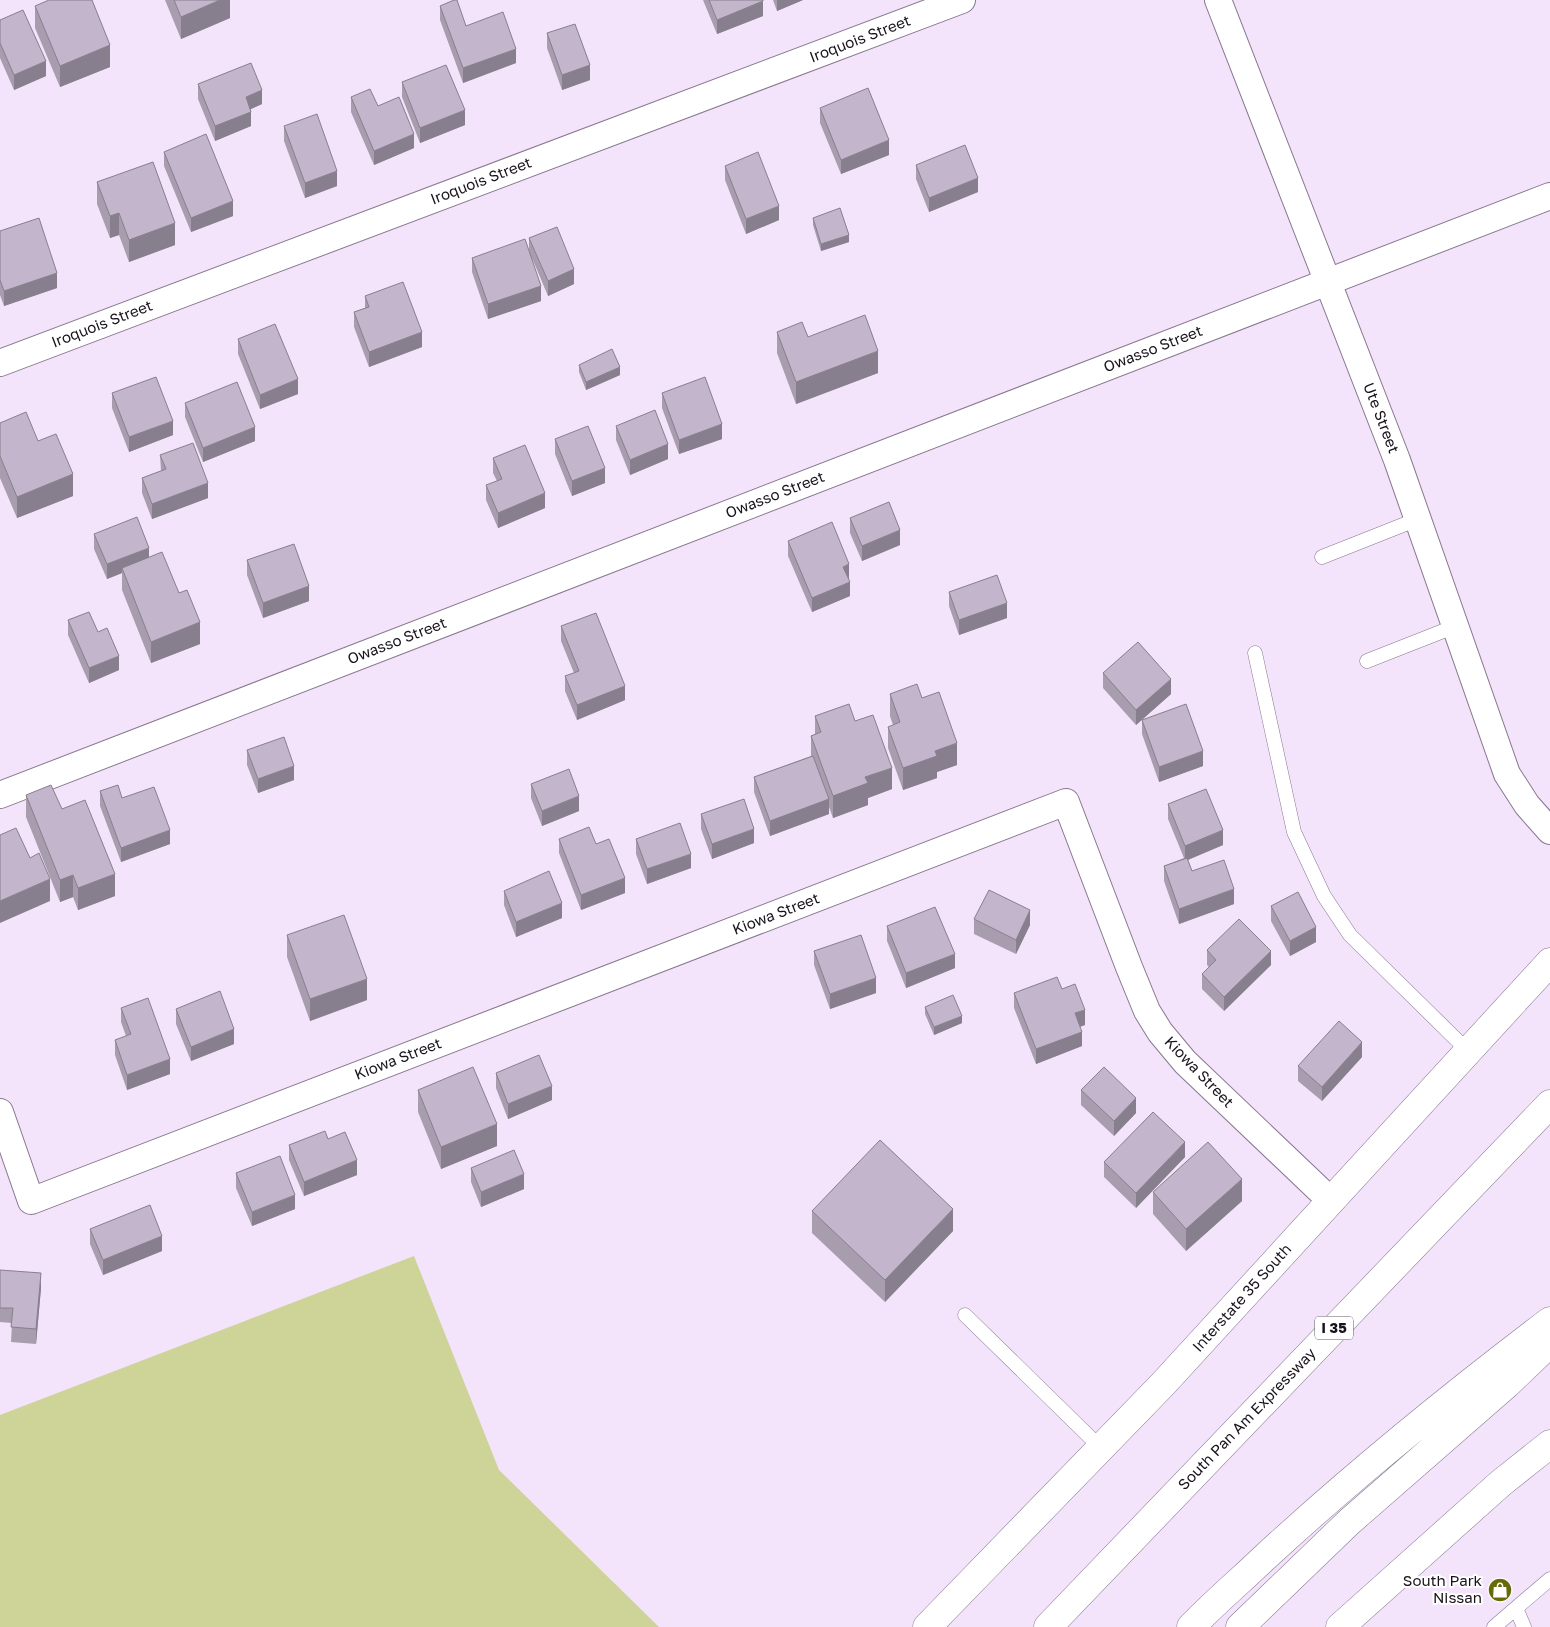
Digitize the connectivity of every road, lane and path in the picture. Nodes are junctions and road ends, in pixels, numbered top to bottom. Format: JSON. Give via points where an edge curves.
{"nodes":[{"id":1,"x":962,"y":0,"type":"edge"},
{"id":2,"x":1218,"y":0,"type":"edge"},
{"id":3,"x":1550,"y":196,"type":"edge"},
{"id":4,"x":1328,"y":282,"type":"junction"},
{"id":5,"x":0,"y":363,"type":"edge"},
{"id":6,"x":1418,"y":519,"type":"junction"},
{"id":7,"x":1322,"y":557,"type":"dead end"},
{"id":8,"x":1456,"y":626,"type":"junction"},
{"id":9,"x":1255,"y":653,"type":"dead end"},
{"id":10,"x":1367,"y":661,"type":"dead end"},
{"id":11,"x":0,"y":795,"type":"edge"},
{"id":12,"x":1550,"y":831,"type":"edge"},
{"id":13,"x":1550,"y":962,"type":"edge"},
{"id":14,"x":1468,"y":1051,"type":"junction"},
{"id":15,"x":1550,"y":1104,"type":"edge"},
{"id":16,"x":0,"y":1112,"type":"edge"},
{"id":17,"x":1330,"y":1200,"type":"junction"},
{"id":18,"x":965,"y":1315,"type":"dead end"},
{"id":19,"x":1550,"y":1321,"type":"edge"},
{"id":20,"x":1550,"y":1343,"type":"edge"},
{"id":21,"x":1550,"y":1444,"type":"edge"},
{"id":22,"x":1101,"y":1448,"type":"junction"},
{"id":23,"x":1550,"y":1578,"type":"edge"},
{"id":24,"x":1516,"y":1608,"type":"junction"},
{"id":25,"x":927,"y":1627,"type":"edge"},
{"id":26,"x":1048,"y":1627,"type":"edge"},
{"id":27,"x":1191,"y":1627,"type":"edge"},
{"id":28,"x":1240,"y":1627,"type":"edge"},
{"id":29,"x":1340,"y":1627,"type":"edge"},
{"id":30,"x":1494,"y":1627,"type":"edge"},
{"id":31,"x":1524,"y":1627,"type":"edge"}],
"edges":[{"from":1,"to":5,"type":"street","name":"Iroquois Street"},
{"from":2,"to":4,"type":"street","name":"Ute Street"},
{"from":3,"to":4,"type":"street","name":"Owasso Street"},
{"from":4,"to":6,"type":"street","name":"Ute Street"},
{"from":4,"to":11,"type":"street","name":"Owasso Street"},
{"from":6,"to":7,"type":"lane"},
{"from":6,"to":8,"type":"street","name":"Ute Street"},
{"from":8,"to":10,"type":"lane"},
{"from":8,"to":12,"type":"street","name":"Ute Street","via":[[1507,774],[1526,805]]},
{"from":9,"to":14,"type":"lane","via":[[1294,832],[1324,896],[1350,935]]},
{"from":13,"to":14,"type":"main road","name":"Interstate 35 South"},
{"from":14,"to":17,"type":"main road","name":"Interstate 35 South"},
{"from":15,"to":26,"type":"main road","name":"South Pan Am Expressway","number":"I 35"},
{"from":16,"to":17,"type":"street","name":"Kiowa Street","via":[[31,1201],[1066,802],[1139,994],[1160,1032],[1185,1062]]},
{"from":17,"to":22,"type":"main road","name":"Interstate 35 South"},
{"from":18,"to":22,"type":"lane"},
{"from":19,"to":27,"type":"main road","via":[[1408,1432],[1312,1514]]},
{"from":20,"to":28,"type":"main road","via":[[1349,1522]]},
{"from":21,"to":29,"type":"main road","via":[[1501,1483]]},
{"from":22,"to":25,"type":"main road","name":"Interstate 35 South"},
{"from":23,"to":24,"type":"lane"},
{"from":24,"to":30,"type":"lane"},
{"from":24,"to":31,"type":"lane"}]}
